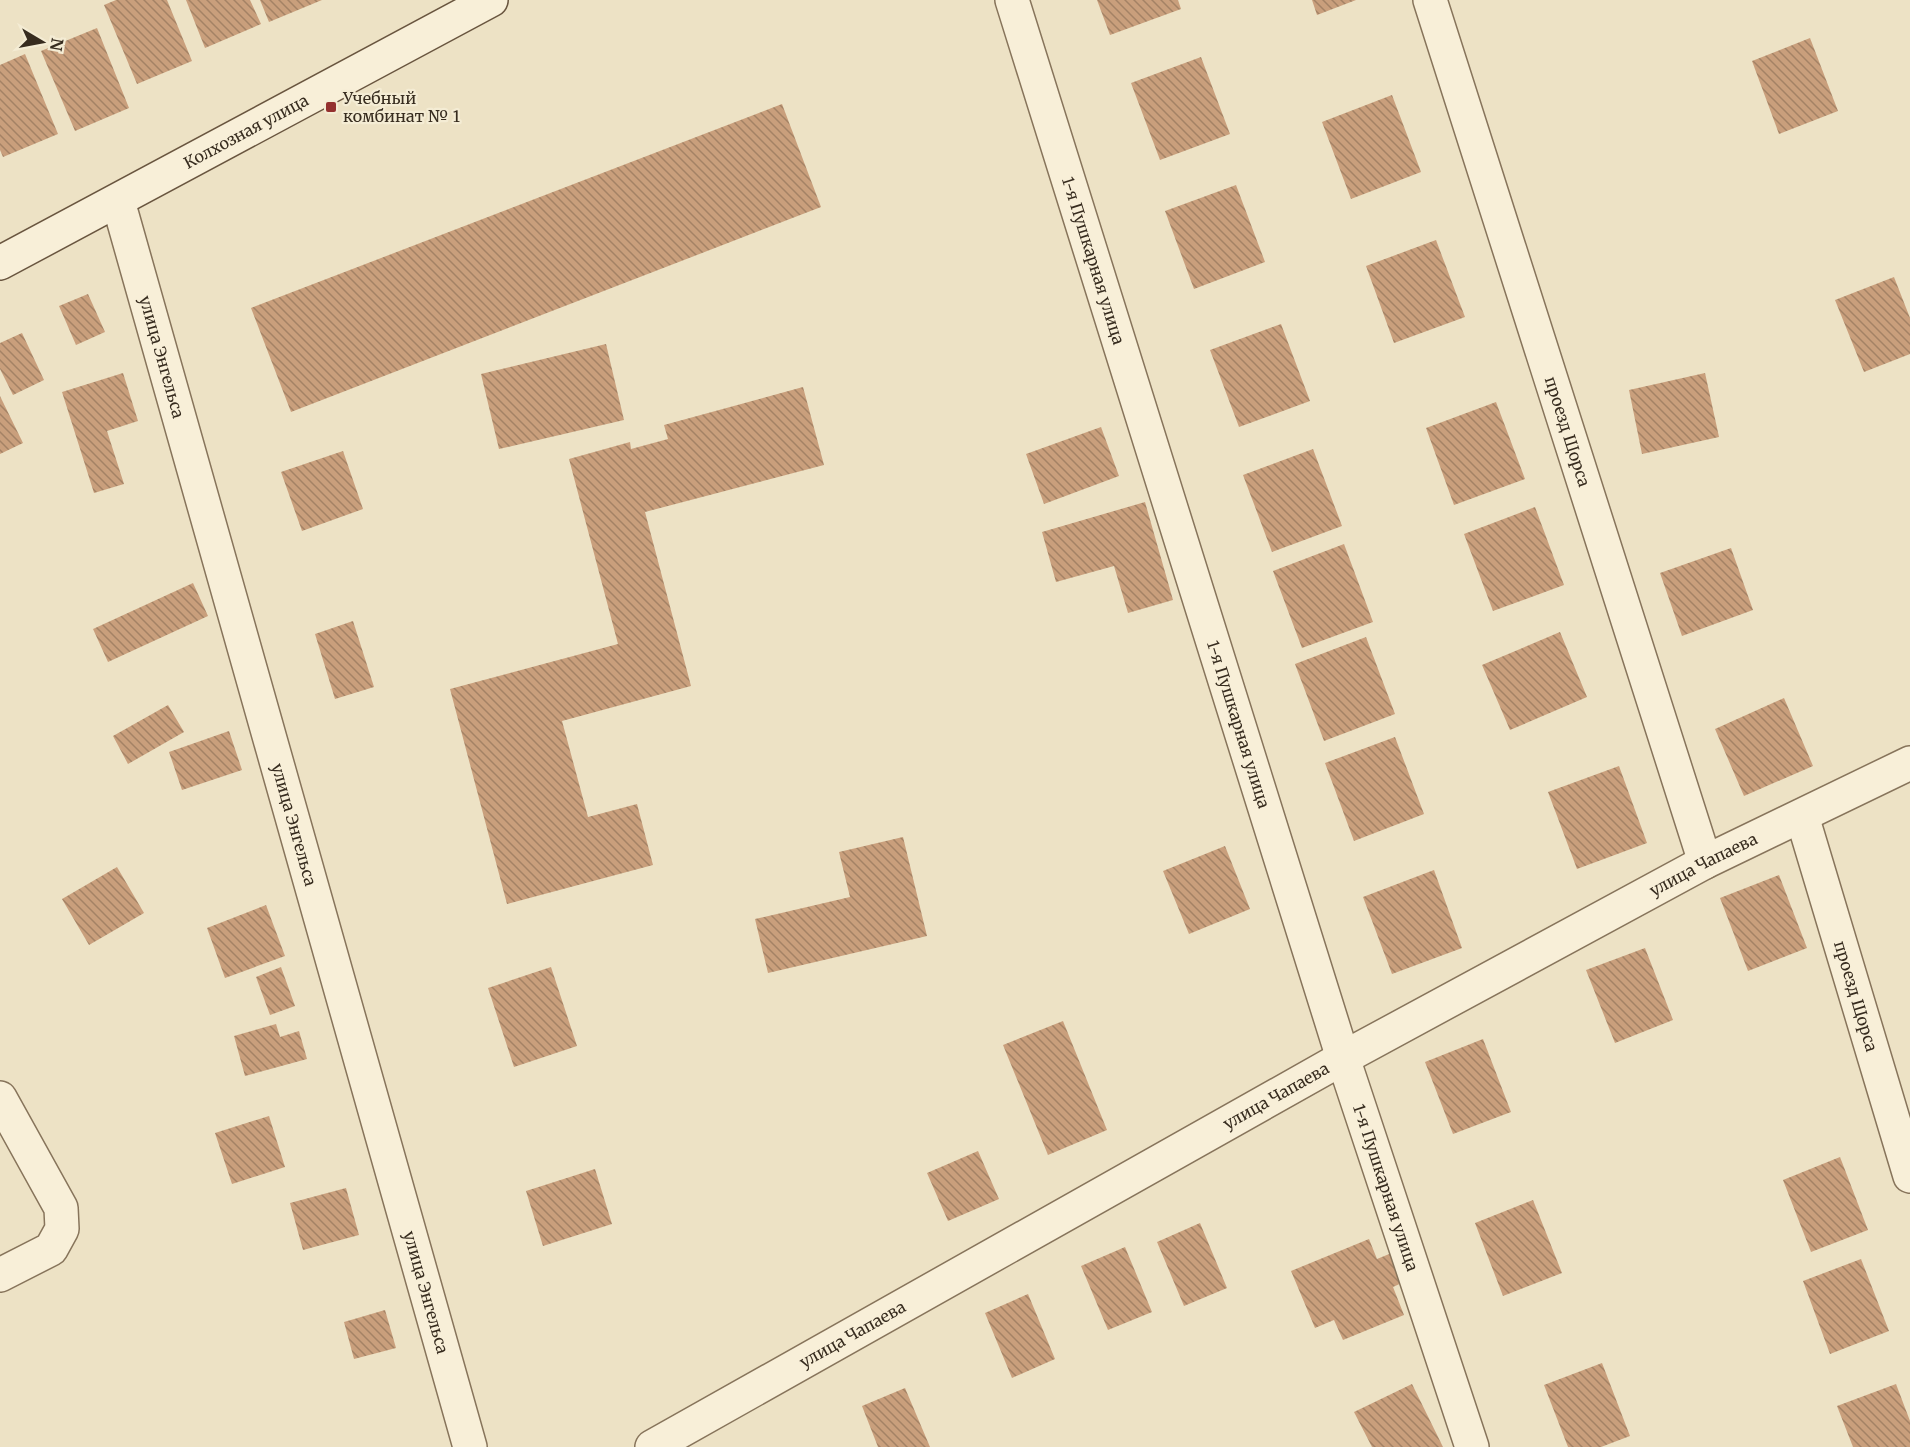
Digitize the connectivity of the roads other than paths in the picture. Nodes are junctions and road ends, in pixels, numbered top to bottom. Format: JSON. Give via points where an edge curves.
{"nodes":[{"id":1,"x":491,"y":0,"type":"edge"},
{"id":2,"x":1012,"y":0,"type":"edge"},
{"id":3,"x":1430,"y":0,"type":"edge"},
{"id":4,"x":118,"y":201,"type":"junction"},
{"id":5,"x":0,"y":263,"type":"edge"},
{"id":6,"x":1910,"y":763,"type":"edge"},
{"id":7,"x":1802,"y":816,"type":"junction"},
{"id":8,"x":1705,"y":862,"type":"junction"},
{"id":9,"x":1343,"y":1058,"type":"junction"},
{"id":10,"x":0,"y":1098,"type":"edge"},
{"id":11,"x":1910,"y":1176,"type":"edge"},
{"id":12,"x":0,"y":1275,"type":"edge"},
{"id":13,"x":470,"y":1447,"type":"edge"},
{"id":14,"x":652,"y":1447,"type":"edge"},
{"id":15,"x":1472,"y":1447,"type":"edge"}],
"edges":[{"from":1,"to":4,"type":"street","name":"Колхозная улица"},
{"from":2,"to":9,"type":"street","name":"1-я Пушкарная улица"},
{"from":3,"to":8,"type":"street","name":"проезд Щорса"},
{"from":4,"to":5,"type":"street","name":"Колхозная улица"},
{"from":4,"to":13,"type":"street","name":"улица Энгельса"},
{"from":6,"to":7,"type":"street","name":"улица Чапаева"},
{"from":7,"to":8,"type":"street","name":"улица Чапаева"},
{"from":7,"to":11,"type":"street","name":"проезд Щорса"},
{"from":8,"to":9,"type":"street","name":"улица Чапаева"},
{"from":9,"to":14,"type":"street","name":"улица Чапаева"},
{"from":9,"to":15,"type":"street","name":"1-я Пушкарная улица"},
{"from":10,"to":12,"type":"street","via":[[61,1208],[62,1229],[51,1249]]}]}
